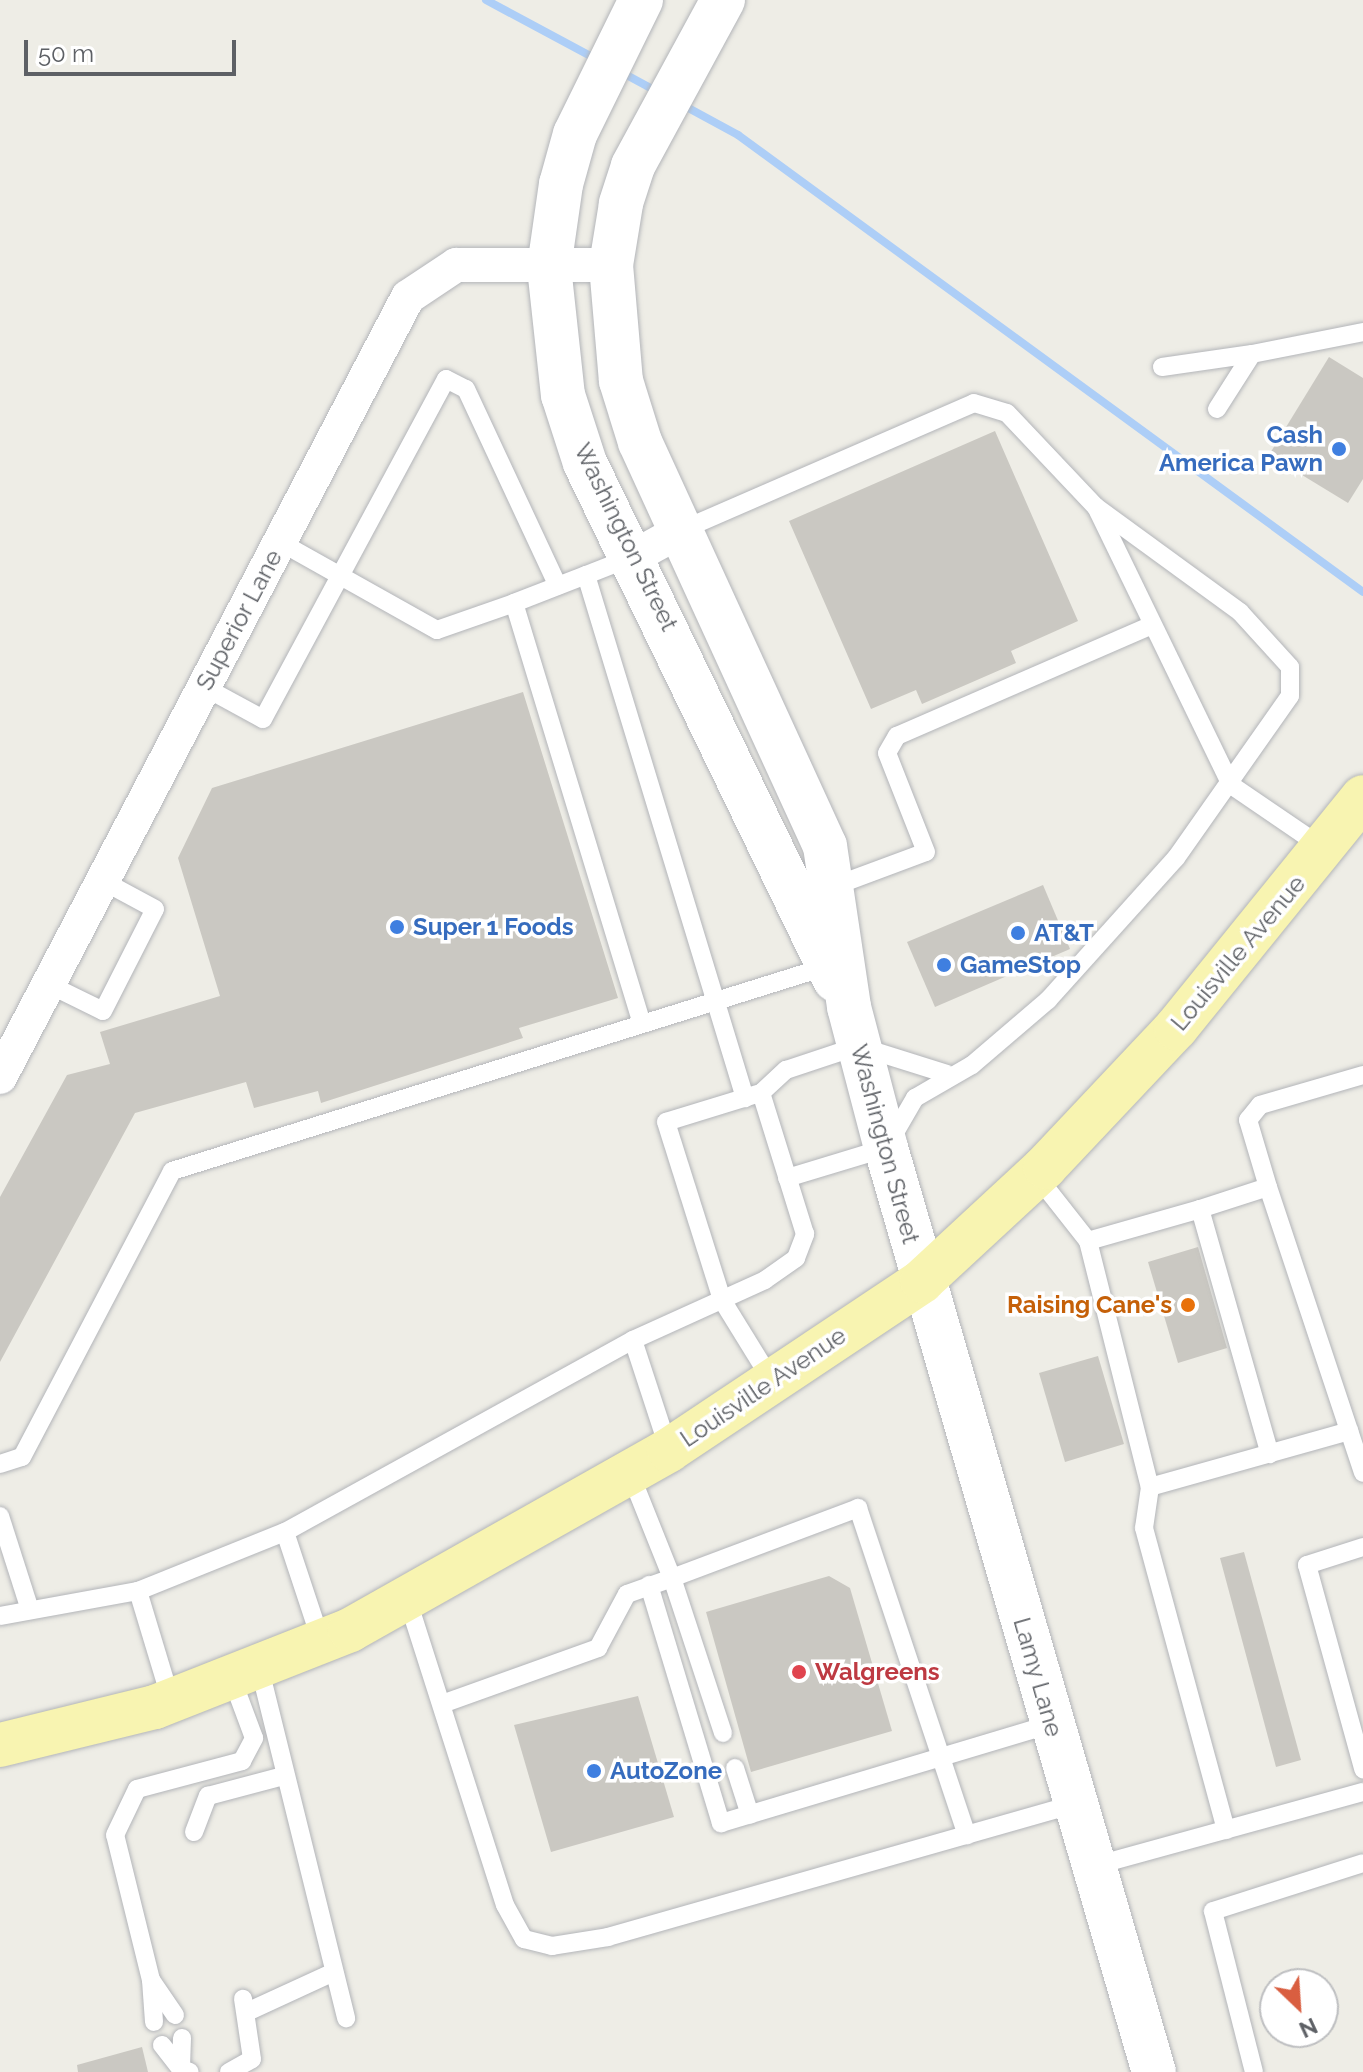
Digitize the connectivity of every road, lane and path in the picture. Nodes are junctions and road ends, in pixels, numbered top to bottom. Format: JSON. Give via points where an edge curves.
{"nodes":[{"id":1,"x":723,"y":0,"type":"edge"},
{"id":2,"x":630,"y":9,"type":"edge"},
{"id":3,"x":611,"y":265,"type":"junction"},
{"id":4,"x":549,"y":267,"type":"junction"},
{"id":5,"x":1363,"y":332,"type":"edge"},
{"id":6,"x":1252,"y":354,"type":"junction"},
{"id":7,"x":1162,"y":367,"type":"dead end"},
{"id":8,"x":1217,"y":409,"type":"dead end"},
{"id":9,"x":1096,"y":507,"type":"junction"},
{"id":10,"x":682,"y":530,"type":"junction"},
{"id":11,"x":280,"y":542,"type":"junction"},
{"id":12,"x":635,"y":556,"type":"junction"},
{"id":13,"x":340,"y":575,"type":"junction"},
{"id":14,"x":586,"y":575,"type":"junction"},
{"id":15,"x":558,"y":586,"type":"junction"},
{"id":16,"x":514,"y":603,"type":"junction"},
{"id":17,"x":1152,"y":625,"type":"junction"},
{"id":18,"x":204,"y":687,"type":"junction"},
{"id":19,"x":1231,"y":785,"type":"junction"},
{"id":20,"x":1359,"y":811,"type":"edge"},
{"id":21,"x":1326,"y":849,"type":"junction"},
{"id":22,"x":103,"y":881,"type":"junction"},
{"id":23,"x":832,"y":888,"type":"junction"},
{"id":24,"x":828,"y":966,"type":"junction"},
{"id":25,"x":48,"y":984,"type":"junction"},
{"id":26,"x":715,"y":1001,"type":"junction"},
{"id":27,"x":642,"y":1024,"type":"junction"},
{"id":28,"x":854,"y":1026,"type":"junction"},
{"id":29,"x":947,"y":1074,"type":"junction"},
{"id":30,"x":1363,"y":1075,"type":"edge"},
{"id":31,"x":0,"y":1077,"type":"edge"},
{"id":32,"x":753,"y":1095,"type":"junction"},
{"id":33,"x":694,"y":1147,"type":"dead end"},
{"id":34,"x":886,"y":1148,"type":"junction"},
{"id":35,"x":676,"y":1153,"type":"junction"},
{"id":36,"x":702,"y":1169,"type":"dead end"},
{"id":37,"x":682,"y":1175,"type":"junction"},
{"id":38,"x":1036,"y":1175,"type":"junction"},
{"id":39,"x":787,"y":1178,"type":"junction"},
{"id":40,"x":1268,"y":1187,"type":"junction"},
{"id":41,"x":1200,"y":1209,"type":"junction"},
{"id":42,"x":721,"y":1231,"type":"dead end"},
{"id":43,"x":702,"y":1237,"type":"junction"},
{"id":44,"x":1088,"y":1241,"type":"junction"},
{"id":45,"x":729,"y":1258,"type":"dead end"},
{"id":46,"x":711,"y":1264,"type":"junction"},
{"id":47,"x":922,"y":1281,"type":"junction"},
{"id":48,"x":722,"y":1300,"type":"junction"},
{"id":49,"x":633,"y":1340,"type":"junction"},
{"id":50,"x":772,"y":1381,"type":"junction"},
{"id":51,"x":1349,"y":1431,"type":"junction"},
{"id":52,"x":669,"y":1450,"type":"junction"},
{"id":53,"x":1270,"y":1454,"type":"junction"},
{"id":54,"x":0,"y":1464,"type":"edge"},
{"id":55,"x":630,"y":1473,"type":"junction"},
{"id":56,"x":1363,"y":1473,"type":"edge"},
{"id":57,"x":1150,"y":1487,"type":"junction"},
{"id":58,"x":0,"y":1516,"type":"edge"},
{"id":59,"x":285,"y":1532,"type":"junction"},
{"id":60,"x":1363,"y":1547,"type":"edge"},
{"id":61,"x":672,"y":1578,"type":"junction"},
{"id":62,"x":649,"y":1585,"type":"junction"},
{"id":63,"x":138,"y":1591,"type":"junction"},
{"id":64,"x":407,"y":1598,"type":"junction"},
{"id":65,"x":29,"y":1607,"type":"junction"},
{"id":66,"x":0,"y":1616,"type":"edge"},
{"id":67,"x":321,"y":1641,"type":"junction"},
{"id":68,"x":245,"y":1671,"type":"junction"},
{"id":69,"x":171,"y":1700,"type":"junction"},
{"id":70,"x":442,"y":1704,"type":"junction"},
{"id":71,"x":1052,"y":1724,"type":"junction"},
{"id":72,"x":723,"y":1733,"type":"dead end"},
{"id":73,"x":0,"y":1745,"type":"edge"},
{"id":74,"x":940,"y":1760,"type":"junction"},
{"id":75,"x":735,"y":1768,"type":"dead end"},
{"id":76,"x":1363,"y":1769,"type":"edge"},
{"id":77,"x":283,"y":1776,"type":"junction"},
{"id":78,"x":1363,"y":1792,"type":"edge"},
{"id":79,"x":1076,"y":1804,"type":"junction"},
{"id":80,"x":750,"y":1815,"type":"junction"},
{"id":81,"x":1226,"y":1830,"type":"junction"},
{"id":82,"x":194,"y":1832,"type":"dead end"},
{"id":83,"x":967,"y":1835,"type":"junction"},
{"id":84,"x":1363,"y":1863,"type":"edge"},
{"id":85,"x":1094,"y":1866,"type":"junction"},
{"id":86,"x":334,"y":1972,"type":"junction"},
{"id":87,"x":151,"y":1980,"type":"junction"},
{"id":88,"x":175,"y":2015,"type":"dead end"},
{"id":89,"x":346,"y":2018,"type":"dead end"},
{"id":90,"x":154,"y":2022,"type":"dead end"},
{"id":91,"x":182,"y":2038,"type":"dead end"},
{"id":92,"x":162,"y":2045,"type":"dead end"},
{"id":93,"x":185,"y":2070,"type":"edge"},
{"id":94,"x":229,"y":2072,"type":"edge"},
{"id":95,"x":1154,"y":2072,"type":"edge"},
{"id":96,"x":1254,"y":2072,"type":"edge"}],
"edges":[{"from":1,"to":3,"type":"street","name":"Washington Street","via":[[629,179]]},
{"from":2,"to":4,"type":"street","name":"Washington Street","via":[[561,184]]},
{"from":3,"to":4,"type":"street","name":"Superior Lane"},
{"from":3,"to":10,"type":"street","name":"Washington Street","via":[[621,381]]},
{"from":4,"to":11,"type":"street","name":"Superior Lane","via":[[456,265],[408,297]]},
{"from":4,"to":12,"type":"street","name":"Washington Street","via":[[563,395],[585,463]]},
{"from":5,"to":6,"type":"lane"},
{"from":6,"to":7,"type":"lane"},
{"from":6,"to":8,"type":"lane"},
{"from":9,"to":10,"type":"lane","via":[[1007,413],[974,403]]},
{"from":9,"to":17,"type":"lane"},
{"from":9,"to":19,"type":"lane","via":[[1240,612],[1290,667],[1290,696]]},
{"from":10,"to":12,"type":"street"},
{"from":10,"to":23,"type":"street","name":"Washington Street","via":[[825,846]]},
{"from":11,"to":13,"type":"lane"},
{"from":11,"to":18,"type":"street","name":"Superior Lane"},
{"from":12,"to":14,"type":"lane"},
{"from":12,"to":24,"type":"street","name":"Washington Street"},
{"from":13,"to":15,"type":"lane","via":[[446,379],[466,389]]},
{"from":13,"to":16,"type":"lane","via":[[437,630]]},
{"from":13,"to":18,"type":"lane","via":[[263,719]]},
{"from":14,"to":15,"type":"lane"},
{"from":14,"to":26,"type":"lane"},
{"from":15,"to":16,"type":"lane"},
{"from":16,"to":27,"type":"lane"},
{"from":17,"to":19,"type":"lane"},
{"from":17,"to":23,"type":"lane","via":[[897,736],[887,753],[926,852]]},
{"from":18,"to":22,"type":"street","name":"Superior Lane"},
{"from":19,"to":21,"type":"lane"},
{"from":19,"to":29,"type":"lane","via":[[1048,1000],[972,1065]]},
{"from":20,"to":21,"type":"main road","name":"Louisville Avenue"},
{"from":21,"to":38,"type":"main road","name":"Louisville Avenue","via":[[1176,1028]]},
{"from":22,"to":25,"type":"street","name":"Superior Lane"},
{"from":22,"to":25,"type":"lane","via":[[155,909],[103,1011]]},
{"from":23,"to":28,"type":"street","name":"Washington Street"},
{"from":24,"to":26,"type":"lane"},
{"from":24,"to":28,"type":"street","name":"Washington Street"},
{"from":25,"to":31,"type":"street","name":"Superior Lane"},
{"from":26,"to":27,"type":"lane"},
{"from":26,"to":32,"type":"lane"},
{"from":27,"to":54,"type":"lane","via":[[172,1171],[22,1457]]},
{"from":28,"to":29,"type":"lane"},
{"from":28,"to":32,"type":"lane"},
{"from":28,"to":34,"type":"street","name":"Washington Street"},
{"from":29,"to":34,"type":"lane","via":[[915,1098]]},
{"from":30,"to":40,"type":"lane","via":[[1260,1105],[1248,1120]]},
{"from":32,"to":35,"type":"lane","via":[[666,1122]]},
{"from":32,"to":39,"type":"lane","via":[[768,1148]]},
{"from":33,"to":35,"type":"lane"},
{"from":34,"to":39,"type":"lane"},
{"from":34,"to":47,"type":"street","name":"Washington Street"},
{"from":35,"to":37,"type":"lane"},
{"from":36,"to":37,"type":"lane"},
{"from":37,"to":43,"type":"lane"},
{"from":38,"to":44,"type":"lane"},
{"from":38,"to":47,"type":"main road","name":"Louisville Avenue"},
{"from":39,"to":48,"type":"lane","via":[[796,1258]]},
{"from":40,"to":41,"type":"lane"},
{"from":40,"to":51,"type":"lane"},
{"from":41,"to":44,"type":"lane"},
{"from":41,"to":53,"type":"lane"},
{"from":42,"to":43,"type":"lane"},
{"from":43,"to":46,"type":"lane"},
{"from":44,"to":57,"type":"lane"},
{"from":45,"to":46,"type":"lane"},
{"from":46,"to":48,"type":"lane"},
{"from":47,"to":50,"type":"main road","name":"Louisville Avenue"},
{"from":47,"to":71,"type":"street","name":"Lamy Lane"},
{"from":48,"to":49,"type":"lane"},
{"from":48,"to":50,"type":"lane"},
{"from":49,"to":52,"type":"lane"},
{"from":49,"to":59,"type":"lane"},
{"from":50,"to":52,"type":"main road","name":"Louisville Avenue"},
{"from":51,"to":53,"type":"lane"},
{"from":51,"to":56,"type":"lane"},
{"from":52,"to":55,"type":"main road","name":"Louisville Avenue"},
{"from":53,"to":57,"type":"lane"},
{"from":55,"to":61,"type":"lane"},
{"from":55,"to":64,"type":"main road","name":"Louisville Avenue"},
{"from":57,"to":81,"type":"lane","via":[[1144,1528]]},
{"from":58,"to":65,"type":"lane"},
{"from":59,"to":63,"type":"lane"},
{"from":59,"to":67,"type":"lane"},
{"from":60,"to":76,"type":"lane","via":[[1307,1565]]},
{"from":61,"to":62,"type":"lane"},
{"from":61,"to":72,"type":"lane"},
{"from":61,"to":74,"type":"lane","via":[[858,1508]]},
{"from":62,"to":70,"type":"lane","via":[[627,1594],[598,1648]]},
{"from":62,"to":80,"type":"lane","via":[[721,1823]]},
{"from":63,"to":65,"type":"lane"},
{"from":63,"to":69,"type":"lane"},
{"from":64,"to":67,"type":"main road","name":"Louisville Avenue"},
{"from":64,"to":70,"type":"lane"},
{"from":65,"to":66,"type":"lane"},
{"from":67,"to":68,"type":"main road","name":"Louisville Avenue"},
{"from":68,"to":69,"type":"main road","name":"Louisville Avenue"},
{"from":68,"to":77,"type":"lane"},
{"from":68,"to":87,"type":"lane","via":[[254,1738],[242,1761],[137,1789],[115,1835]]},
{"from":69,"to":73,"type":"main road","name":"Louisville Avenue"},
{"from":70,"to":83,"type":"lane","via":[[513,1923],[524,1939],[552,1946]]},
{"from":71,"to":74,"type":"lane"},
{"from":71,"to":79,"type":"street","name":"Lamy Lane"},
{"from":74,"to":80,"type":"lane"},
{"from":74,"to":83,"type":"lane"},
{"from":75,"to":80,"type":"lane"},
{"from":77,"to":82,"type":"lane","via":[[208,1796]]},
{"from":77,"to":86,"type":"lane"},
{"from":78,"to":81,"type":"lane"},
{"from":79,"to":83,"type":"lane"},
{"from":79,"to":85,"type":"street","name":"Lamy Lane"},
{"from":81,"to":85,"type":"lane"},
{"from":84,"to":96,"type":"lane","via":[[1228,1901],[1213,1911],[1211,1925]]},
{"from":85,"to":95,"type":"street","name":"Lamy Lane"},
{"from":86,"to":89,"type":"lane"},
{"from":86,"to":94,"type":"lane","via":[[245,2006],[252,2059]]},
{"from":87,"to":88,"type":"lane"},
{"from":87,"to":90,"type":"lane"},
{"from":91,"to":93,"type":"lane"},
{"from":92,"to":93,"type":"lane"}]}
